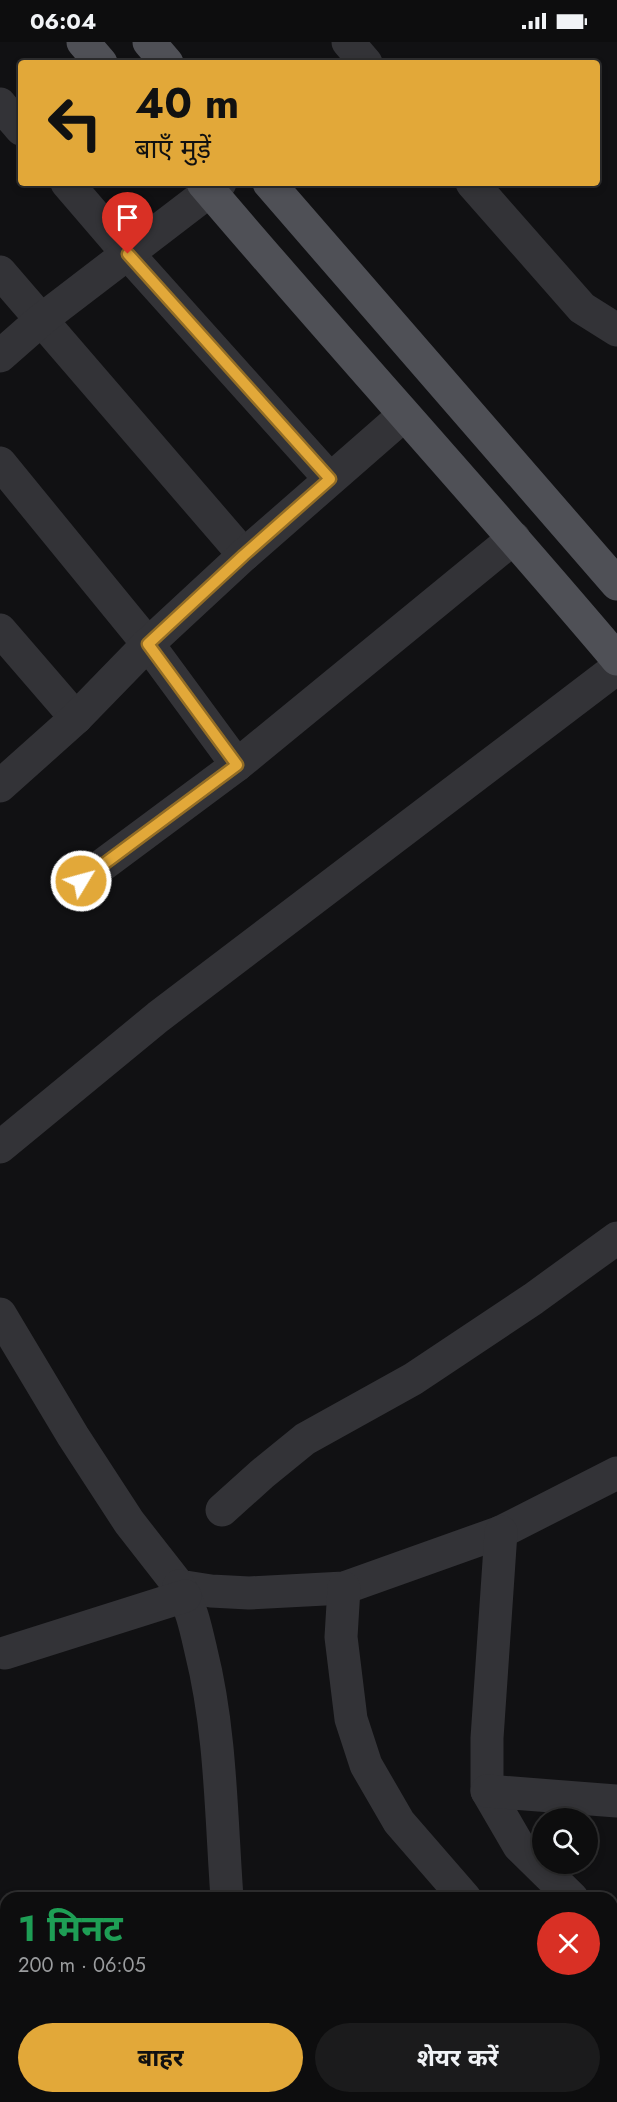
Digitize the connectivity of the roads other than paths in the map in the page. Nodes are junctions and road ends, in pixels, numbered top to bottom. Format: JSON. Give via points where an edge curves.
{"nodes":[{"id":1,"x":83,"y":42,"type":"edge"},
{"id":2,"x":149,"y":42,"type":"edge"},
{"id":3,"x":348,"y":42,"type":"edge"},
{"id":4,"x":98,"y":60,"type":"edge"},
{"id":5,"x":164,"y":60,"type":"edge"},
{"id":6,"x":363,"y":60,"type":"edge"},
{"id":7,"x":0,"y":104,"type":"edge"},
{"id":8,"x":18,"y":125,"type":"edge"},
{"id":9,"x":70,"y":186,"type":"edge"},
{"id":10,"x":211,"y":186,"type":"edge"},
{"id":11,"x":272,"y":186,"type":"edge"},
{"id":12,"x":475,"y":186,"type":"edge"},
{"id":13,"x":128,"y":254,"type":"junction"},
{"id":14,"x":0,"y":272,"type":"edge"},
{"id":15,"x":41,"y":320,"type":"junction"},
{"id":16,"x":617,"y":330,"type":"edge"},
{"id":17,"x":0,"y":356,"type":"edge"},
{"id":18,"x":404,"y":415,"type":"junction"},
{"id":19,"x":0,"y":463,"type":"edge"},
{"id":20,"x":330,"y":479,"type":"junction"},
{"id":21,"x":514,"y":538,"type":"junction"},
{"id":22,"x":244,"y":555,"type":"junction"},
{"id":23,"x":617,"y":584,"type":"edge"},
{"id":24,"x":0,"y":630,"type":"edge"},
{"id":25,"x":148,"y":644,"type":"junction"},
{"id":26,"x":617,"y":659,"type":"edge"},
{"id":27,"x":617,"y":668,"type":"edge"},
{"id":28,"x":76,"y":718,"type":"junction"},
{"id":29,"x":237,"y":765,"type":"junction"},
{"id":30,"x":0,"y":786,"type":"edge"},
{"id":31,"x":81,"y":881,"type":"dead end"},
{"id":32,"x":0,"y":1147,"type":"edge"},
{"id":33,"x":617,"y":1238,"type":"edge"},
{"id":34,"x":0,"y":1314,"type":"edge"},
{"id":35,"x":617,"y":1473,"type":"edge"},
{"id":36,"x":222,"y":1510,"type":"dead end"},
{"id":37,"x":501,"y":1532,"type":"junction"},
{"id":38,"x":344,"y":1588,"type":"junction"},
{"id":39,"x":182,"y":1591,"type":"junction"},
{"id":40,"x":5,"y":1653,"type":"dead end"},
{"id":41,"x":487,"y":1791,"type":"junction"},
{"id":42,"x":617,"y":1801,"type":"edge"},
{"id":43,"x":227,"y":1892,"type":"edge"},
{"id":44,"x":460,"y":1892,"type":"edge"},
{"id":45,"x":566,"y":1892,"type":"edge"}],
"edges":[{"from":1,"to":4,"type":"main road"},
{"from":2,"to":5,"type":"main road"},
{"from":3,"to":6,"type":"street"},
{"from":7,"to":8,"type":"street"},
{"from":9,"to":13,"type":"street"},
{"from":10,"to":13,"type":"street"},
{"from":10,"to":18,"type":"main road"},
{"from":11,"to":23,"type":"main road"},
{"from":12,"to":16,"type":"street","via":[[582,308]]},
{"from":13,"to":15,"type":"street"},
{"from":13,"to":20,"type":"street"},
{"from":14,"to":15,"type":"street"},
{"from":15,"to":17,"type":"street"},
{"from":15,"to":22,"type":"street"},
{"from":18,"to":20,"type":"street"},
{"from":18,"to":21,"type":"main road"},
{"from":19,"to":25,"type":"street"},
{"from":20,"to":22,"type":"street"},
{"from":21,"to":26,"type":"main road"},
{"from":21,"to":29,"type":"street"},
{"from":22,"to":25,"type":"street"},
{"from":24,"to":28,"type":"street"},
{"from":25,"to":28,"type":"street"},
{"from":25,"to":29,"type":"street"},
{"from":27,"to":32,"type":"street","via":[[158,1017]]},
{"from":28,"to":30,"type":"street"},
{"from":29,"to":31,"type":"street"},
{"from":33,"to":36,"type":"street","via":[[413,1379],[305,1439]]},
{"from":34,"to":39,"type":"street","via":[[129,1522]]},
{"from":35,"to":37,"type":"street"},
{"from":37,"to":38,"type":"street"},
{"from":37,"to":41,"type":"street"},
{"from":38,"to":39,"type":"street","via":[[249,1593]]},
{"from":38,"to":44,"type":"street","via":[[341,1637],[351,1719],[366,1765],[399,1822]]},
{"from":39,"to":40,"type":"street"},
{"from":39,"to":43,"type":"street","via":[[210,1686]]},
{"from":41,"to":42,"type":"street"},
{"from":41,"to":45,"type":"street","via":[[519,1846]]}]}
